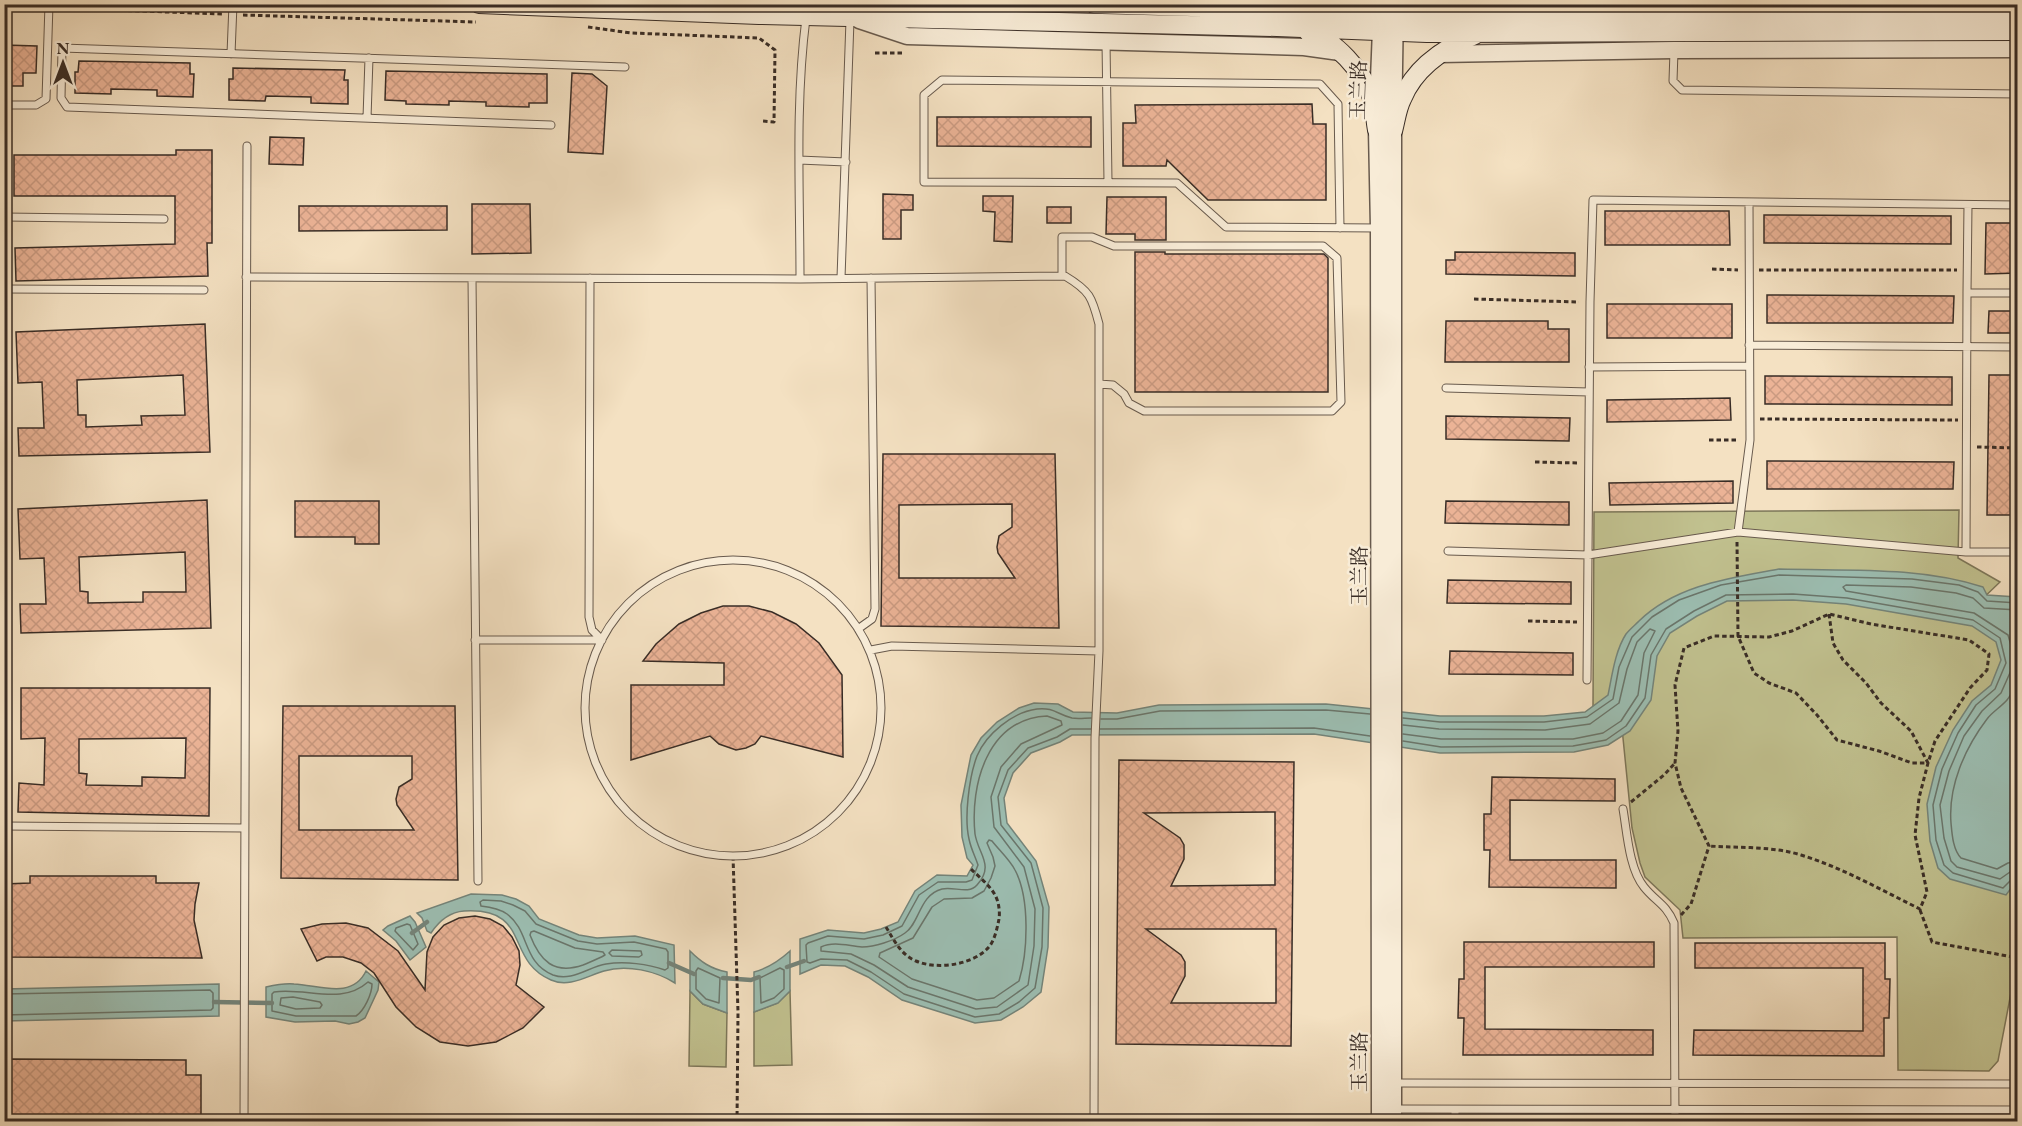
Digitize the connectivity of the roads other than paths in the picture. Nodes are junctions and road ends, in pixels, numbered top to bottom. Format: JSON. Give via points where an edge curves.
{"nodes":[{"id":1,"x":233,"y":4,"type":"edge"},
{"id":2,"x":1094,"y":4,"type":"edge"},
{"id":3,"x":1321,"y":4,"type":"edge"},
{"id":4,"x":1446,"y":4,"type":"edge"},
{"id":5,"x":49,"y":6,"type":"edge"},
{"id":6,"x":807,"y":10,"type":"edge"},
{"id":7,"x":1290,"y":10,"type":"junction"},
{"id":8,"x":850,"y":11,"type":"edge"},
{"id":9,"x":479,"y":13,"type":"edge"},
{"id":10,"x":1388,"y":17,"type":"edge"},
{"id":11,"x":2018,"y":17,"type":"edge"},
{"id":12,"x":1481,"y":25,"type":"junction"},
{"id":13,"x":1277,"y":27,"type":"junction"},
{"id":14,"x":2018,"y":31,"type":"edge"},
{"id":15,"x":1674,"y":41,"type":"junction"},
{"id":16,"x":1106,"y":42,"type":"junction"},
{"id":17,"x":2018,"y":49,"type":"edge"},
{"id":18,"x":1340,"y":52,"type":"junction"},
{"id":19,"x":231,"y":54,"type":"junction"},
{"id":20,"x":1439,"y":54,"type":"junction"},
{"id":21,"x":369,"y":58,"type":"junction"},
{"id":22,"x":625,"y":67,"type":"dead end"},
{"id":23,"x":1106,"y":81,"type":"junction"},
{"id":24,"x":2018,"y":94,"type":"edge"},
{"id":25,"x":4,"y":105,"type":"edge"},
{"id":26,"x":367,"y":118,"type":"junction"},
{"id":27,"x":551,"y":124,"type":"dead end"},
{"id":28,"x":1385,"y":130,"type":"junction"},
{"id":29,"x":247,"y":146,"type":"dead end"},
{"id":30,"x":799,"y":160,"type":"junction"},
{"id":31,"x":846,"y":162,"type":"junction"},
{"id":32,"x":1108,"y":182,"type":"junction"},
{"id":33,"x":1749,"y":202,"type":"junction"},
{"id":34,"x":1968,"y":205,"type":"junction"},
{"id":35,"x":2018,"y":205,"type":"edge"},
{"id":36,"x":4,"y":217,"type":"edge"},
{"id":37,"x":164,"y":219,"type":"dead end"},
{"id":38,"x":1340,"y":228,"type":"junction"},
{"id":39,"x":1379,"y":228,"type":"junction"},
{"id":40,"x":1062,"y":276,"type":"junction"},
{"id":41,"x":246,"y":277,"type":"junction"},
{"id":42,"x":472,"y":278,"type":"junction"},
{"id":43,"x":590,"y":278,"type":"junction"},
{"id":44,"x":841,"y":278,"type":"junction"},
{"id":45,"x":871,"y":278,"type":"junction"},
{"id":46,"x":800,"y":279,"type":"junction"},
{"id":47,"x":4,"y":289,"type":"edge"},
{"id":48,"x":204,"y":290,"type":"dead end"},
{"id":49,"x":1967,"y":293,"type":"junction"},
{"id":50,"x":2018,"y":293,"type":"edge"},
{"id":51,"x":1749,"y":345,"type":"junction"},
{"id":52,"x":1967,"y":347,"type":"junction"},
{"id":53,"x":2018,"y":347,"type":"edge"},
{"id":54,"x":1749,"y":366,"type":"junction"},
{"id":55,"x":1590,"y":367,"type":"junction"},
{"id":56,"x":1099,"y":384,"type":"junction"},
{"id":57,"x":1446,"y":388,"type":"dead end"},
{"id":58,"x":1590,"y":392,"type":"junction"},
{"id":59,"x":1738,"y":532,"type":"junction"},
{"id":60,"x":1448,"y":551,"type":"dead end"},
{"id":61,"x":1966,"y":552,"type":"junction"},
{"id":62,"x":2018,"y":552,"type":"edge"},
{"id":63,"x":1588,"y":555,"type":"junction"},
{"id":64,"x":858,"y":629,"type":"junction"},
{"id":65,"x":602,"y":639,"type":"junction"},
{"id":66,"x":476,"y":640,"type":"junction"},
{"id":67,"x":871,"y":650,"type":"junction"},
{"id":68,"x":1100,"y":651,"type":"junction"},
{"id":69,"x":1587,"y":680,"type":"dead end"},
{"id":70,"x":1387,"y":703,"type":"junction"},
{"id":71,"x":1386,"y":755,"type":"junction"},
{"id":72,"x":1623,"y":809,"type":"road end"},
{"id":73,"x":4,"y":826,"type":"edge"},
{"id":74,"x":244,"y":828,"type":"junction"},
{"id":75,"x":478,"y":881,"type":"dead end"},
{"id":76,"x":2018,"y":1066,"type":"edge"},
{"id":77,"x":1394,"y":1083,"type":"junction"},
{"id":78,"x":1674,"y":1084,"type":"junction"},
{"id":79,"x":2016,"y":1084,"type":"edge"},
{"id":80,"x":1380,"y":1094,"type":"junction"},
{"id":81,"x":1455,"y":1110,"type":"junction"},
{"id":82,"x":2015,"y":1110,"type":"edge"},
{"id":83,"x":1675,"y":1111,"type":"junction"},
{"id":84,"x":1393,"y":1115,"type":"edge"},
{"id":85,"x":244,"y":1122,"type":"edge"},
{"id":86,"x":1094,"y":1122,"type":"edge"},
{"id":87,"x":1380,"y":1122,"type":"edge"},
{"id":88,"x":1455,"y":1122,"type":"edge"},
{"id":89,"x":1675,"y":1122,"type":"edge"},
{"id":90,"x":2013,"y":1122,"type":"edge"}],
"edges":[{"from":1,"to":19,"type":"lane"},
{"from":2,"to":7,"type":"main road"},
{"from":3,"to":7,"type":"main road"},
{"from":4,"to":12,"type":"main road"},
{"from":5,"to":25,"type":"lane","via":[[46,99],[36,105]]},
{"from":6,"to":8,"type":"main road"},
{"from":6,"to":9,"type":"main road"},
{"from":6,"to":30,"type":"lane"},
{"from":7,"to":10,"type":"main road"},
{"from":8,"to":13,"type":"main road"},
{"from":8,"to":16,"type":"street","via":[[907,36]]},
{"from":8,"to":31,"type":"lane"},
{"from":10,"to":12,"type":"main road"},
{"from":10,"to":13,"type":"main road"},
{"from":10,"to":28,"type":"street","name":"玉兰路"},
{"from":11,"to":12,"type":"main road","via":[[1977,14]]},
{"from":12,"to":15,"type":"main road"},
{"from":12,"to":20,"type":"main road"},
{"from":13,"to":18,"type":"main road","via":[[1321,36]]},
{"from":14,"to":15,"type":"main road"},
{"from":15,"to":17,"type":"street"},
{"from":15,"to":20,"type":"street"},
{"from":15,"to":24,"type":"lane","via":[[1673,81],[1682,90]]},
{"from":16,"to":18,"type":"street","via":[[1304,47]]},
{"from":16,"to":23,"type":"lane"},
{"from":18,"to":28,"type":"main road","via":[[1368,90]]},
{"from":19,"to":21,"type":"lane"},
{"from":19,"to":26,"type":"lane","via":[[62,48],[61,98],[67,107]]},
{"from":20,"to":28,"type":"main road","via":[[1413,77]]},
{"from":21,"to":22,"type":"lane"},
{"from":21,"to":26,"type":"lane"},
{"from":23,"to":32,"type":"lane"},
{"from":23,"to":32,"type":"lane","via":[[942,80],[924,95],[924,182]]},
{"from":23,"to":38,"type":"lane","via":[[1320,84],[1338,104]]},
{"from":26,"to":27,"type":"lane"},
{"from":28,"to":39,"type":"street","name":"玉兰路"},
{"from":28,"to":70,"type":"street","name":"玉兰路"},
{"from":29,"to":41,"type":"lane"},
{"from":30,"to":31,"type":"lane"},
{"from":30,"to":46,"type":"lane"},
{"from":31,"to":44,"type":"lane"},
{"from":32,"to":38,"type":"lane","via":[[1177,183],[1226,227]]},
{"from":33,"to":34,"type":"lane"},
{"from":33,"to":51,"type":"lane"},
{"from":33,"to":55,"type":"lane","via":[[1593,200]]},
{"from":34,"to":35,"type":"lane"},
{"from":34,"to":49,"type":"lane"},
{"from":36,"to":37,"type":"lane"},
{"from":38,"to":39,"type":"lane"},
{"from":39,"to":70,"type":"street","name":"玉兰路"},
{"from":40,"to":45,"type":"lane"},
{"from":40,"to":56,"type":"lane","via":[[1083,287],[1093,302],[1099,324]]},
{"from":40,"to":56,"type":"lane","via":[[1062,237],[1092,237],[1114,246],[1323,246],[1337,258],[1341,402],[1332,411],[1143,411],[1113,385]]},
{"from":41,"to":42,"type":"lane"},
{"from":41,"to":74,"type":"lane"},
{"from":42,"to":43,"type":"lane"},
{"from":42,"to":66,"type":"lane"},
{"from":43,"to":46,"type":"lane"},
{"from":43,"to":65,"type":"lane","via":[[589,616],[592,630]]},
{"from":44,"to":45,"type":"lane"},
{"from":44,"to":46,"type":"lane"},
{"from":45,"to":64,"type":"lane","via":[[875,609],[872,619]]},
{"from":47,"to":48,"type":"lane"},
{"from":49,"to":50,"type":"lane"},
{"from":49,"to":52,"type":"lane"},
{"from":51,"to":52,"type":"lane"},
{"from":51,"to":54,"type":"lane"},
{"from":52,"to":53,"type":"lane"},
{"from":52,"to":61,"type":"lane"},
{"from":54,"to":55,"type":"lane"},
{"from":54,"to":59,"type":"lane","via":[[1750,440]]},
{"from":55,"to":58,"type":"lane"},
{"from":56,"to":68,"type":"lane"},
{"from":57,"to":58,"type":"lane"},
{"from":58,"to":63,"type":"lane"},
{"from":59,"to":61,"type":"lane"},
{"from":59,"to":63,"type":"lane"},
{"from":60,"to":63,"type":"lane"},
{"from":61,"to":62,"type":"lane"},
{"from":63,"to":69,"type":"lane"},
{"from":64,"to":65,"type":"lane","via":[[845,609],[808,579],[762,562],[714,560],[667,574],[627,604]]},
{"from":64,"to":67,"type":"lane"},
{"from":65,"to":66,"type":"lane"},
{"from":65,"to":67,"type":"lane","via":[[585,692],[588,741],[607,787],[641,824],[684,848],[734,856],[783,848],[825,825],[858,789],[878,745],[882,697]]},
{"from":66,"to":75,"type":"lane"},
{"from":67,"to":68,"type":"lane","via":[[892,646]]},
{"from":68,"to":86,"type":"lane","via":[[1095,738]]},
{"from":70,"to":71,"type":"street","name":"玉兰路"},
{"from":71,"to":77,"type":"street","name":"玉兰路"},
{"from":71,"to":80,"type":"street","name":"玉兰路"},
{"from":72,"to":78,"type":"lane","via":[[1635,872],[1643,886],[1669,911],[1674,923]]},
{"from":73,"to":74,"type":"lane"},
{"from":74,"to":85,"type":"lane"},
{"from":76,"to":79,"type":"lane"},
{"from":77,"to":78,"type":"lane"},
{"from":77,"to":80,"type":"lane"},
{"from":77,"to":84,"type":"street","name":"玉兰路"},
{"from":78,"to":79,"type":"lane"},
{"from":78,"to":83,"type":"lane"},
{"from":79,"to":82,"type":"lane"},
{"from":80,"to":84,"type":"lane"},
{"from":80,"to":87,"type":"street","name":"玉兰路"},
{"from":81,"to":83,"type":"lane"},
{"from":81,"to":84,"type":"lane"},
{"from":81,"to":88,"type":"lane"},
{"from":82,"to":83,"type":"lane"},
{"from":82,"to":90,"type":"lane"},
{"from":83,"to":89,"type":"lane"}]}
